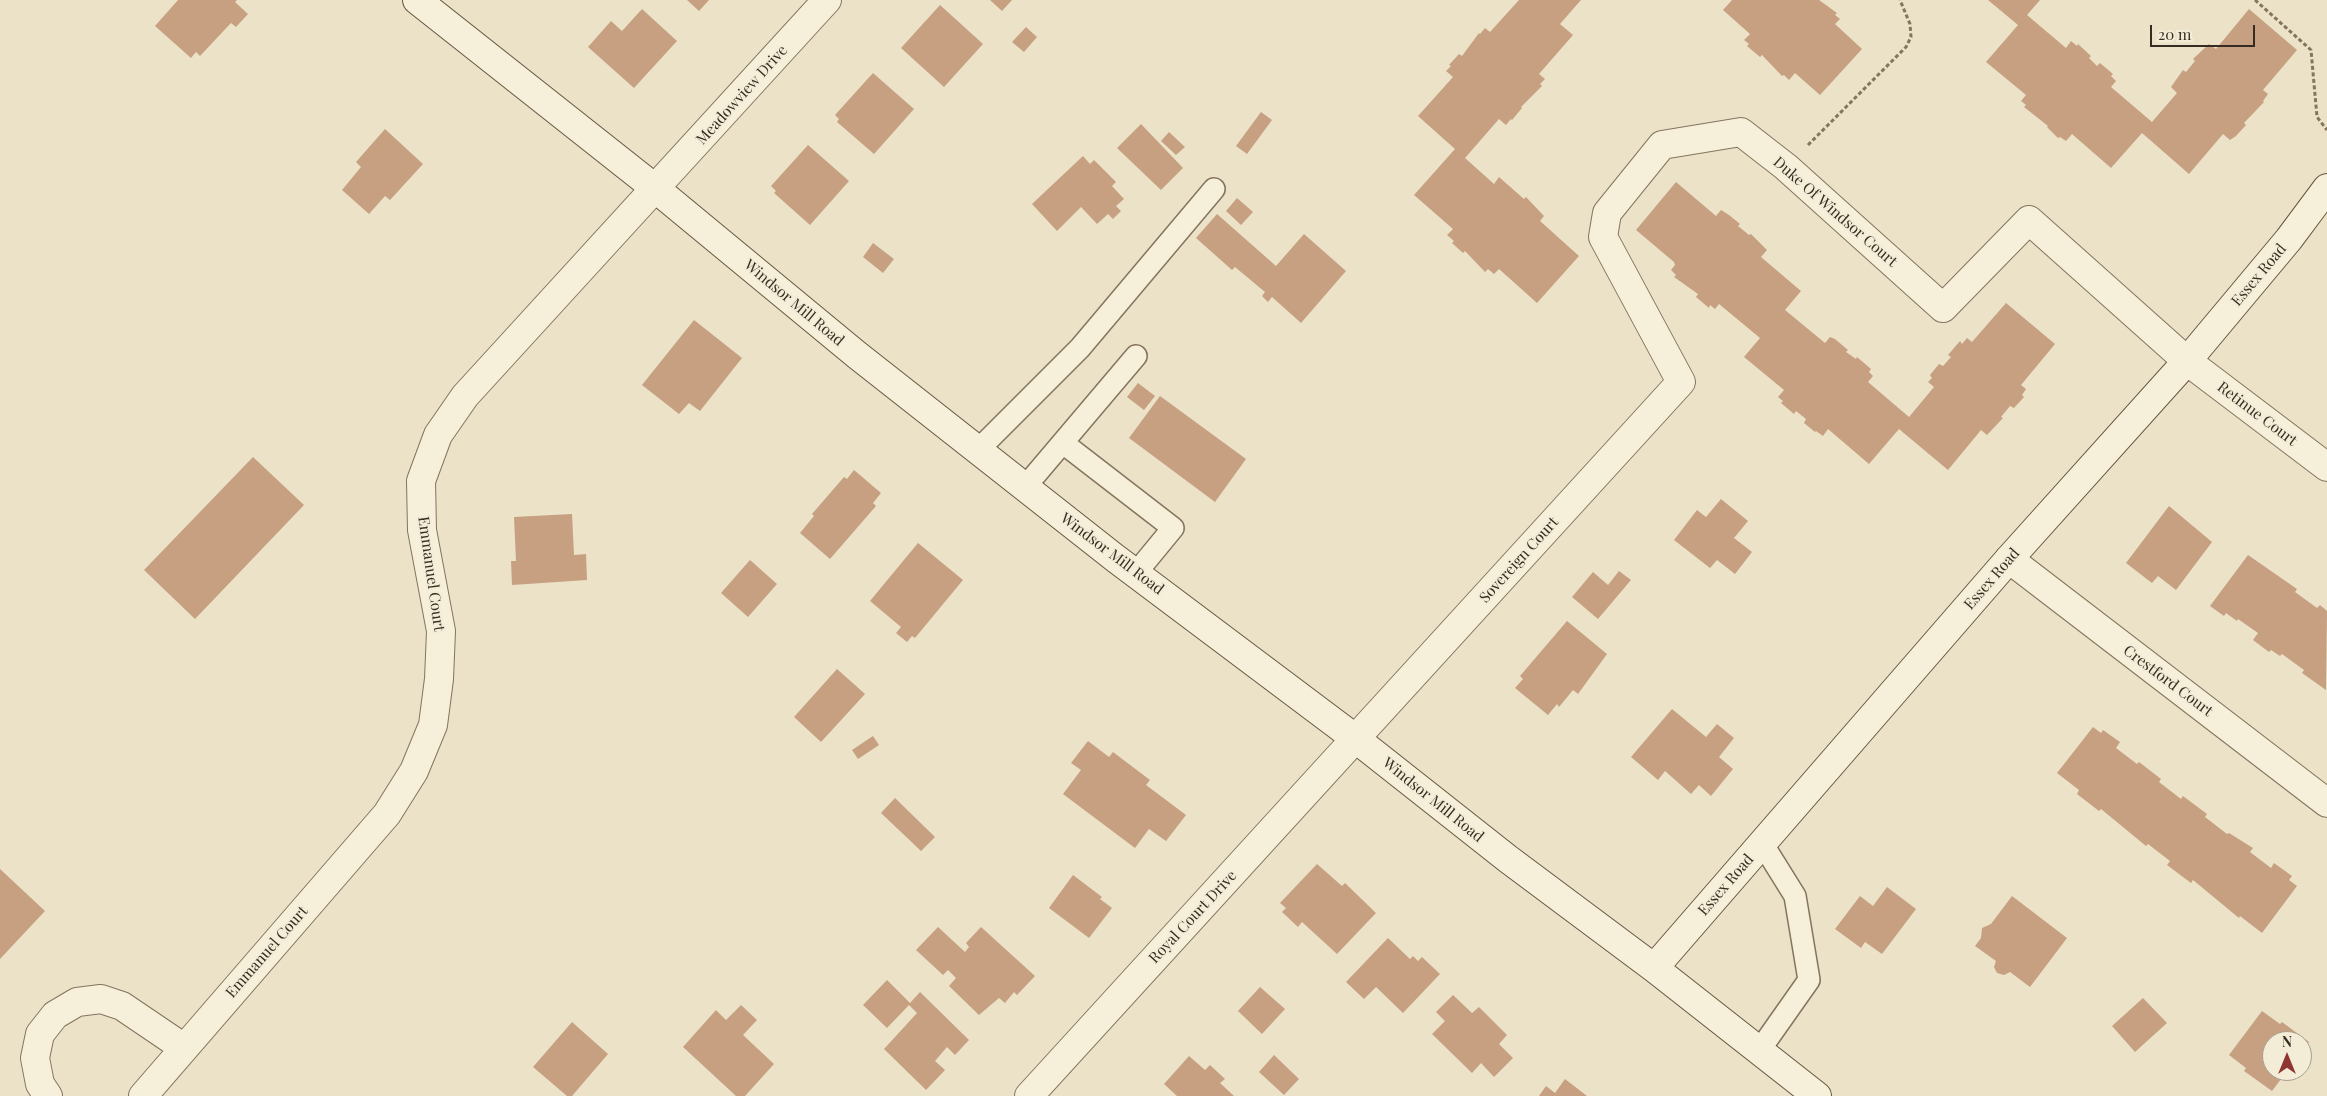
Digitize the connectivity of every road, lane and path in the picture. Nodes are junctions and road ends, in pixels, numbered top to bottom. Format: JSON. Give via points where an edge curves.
{"nodes":[{"id":1,"x":417,"y":0,"type":"edge"},
{"id":2,"x":827,"y":0,"type":"edge"},
{"id":3,"x":1900,"y":0,"type":"edge"},
{"id":4,"x":2255,"y":0,"type":"edge"},
{"id":5,"x":2327,"y":130,"type":"edge"},
{"id":6,"x":1786,"y":166,"type":"junction"},
{"id":7,"x":2327,"y":188,"type":"edge"},
{"id":8,"x":656,"y":189,"type":"junction"},
{"id":9,"x":1214,"y":189,"type":"dead end"},
{"id":10,"x":1136,"y":356,"type":"dead end"},
{"id":11,"x":2187,"y":361,"type":"junction"},
{"id":12,"x":1681,"y":382,"type":"joint"},
{"id":13,"x":1063,"y":443,"type":"junction"},
{"id":14,"x":978,"y":450,"type":"junction"},
{"id":15,"x":2327,"y":467,"type":"edge"},
{"id":16,"x":1025,"y":487,"type":"junction"},
{"id":17,"x":2009,"y":559,"type":"junction"},
{"id":18,"x":1136,"y":573,"type":"junction"},
{"id":19,"x":1356,"y":739,"type":"junction"},
{"id":20,"x":2327,"y":803,"type":"edge"},
{"id":21,"x":1762,"y":843,"type":"junction"},
{"id":22,"x":1654,"y":968,"type":"junction"},
{"id":23,"x":184,"y":1048,"type":"junction"},
{"id":24,"x":1759,"y":1051,"type":"junction"},
{"id":25,"x":48,"y":1096,"type":"edge"},
{"id":26,"x":143,"y":1096,"type":"edge"},
{"id":27,"x":1029,"y":1096,"type":"edge"},
{"id":28,"x":1816,"y":1096,"type":"edge"}],
"edges":[{"from":1,"to":8,"type":"street","name":"Windsor Mill Road"},
{"from":2,"to":8,"type":"street","name":"Meadowview Drive"},
{"from":3,"to":6,"type":"path","via":[[1910,24],[1911,37],[1906,47]]},
{"from":4,"to":5,"type":"path","via":[[2310,50],[2317,117]]},
{"from":6,"to":11,"type":"street","name":"Duke Of Windsor Court","via":[[1942,308],[2029,220]]},
{"from":6,"to":12,"type":"street","name":"Duke Of Windsor Court","via":[[1741,132],[1662,145],[1607,213],[1603,237]]},
{"from":7,"to":11,"type":"street","name":"Essex Road","via":[[2289,239]]},
{"from":8,"to":14,"type":"street","name":"Windsor Mill Road"},
{"from":8,"to":23,"type":"street","name":"Emmanuel Court","via":[[465,396],[438,435],[421,481],[422,530],[441,631],[439,679],[432,726],[414,771],[387,814]]},
{"from":9,"to":14,"type":"lane","via":[[1080,348]]},
{"from":10,"to":13,"type":"lane"},
{"from":11,"to":15,"type":"street","name":"Retinue Court"},
{"from":11,"to":17,"type":"street","name":"Essex Road"},
{"from":12,"to":19,"type":"street","name":"Sovereign Court"},
{"from":13,"to":16,"type":"lane"},
{"from":13,"to":18,"type":"lane","via":[[1173,528]]},
{"from":14,"to":16,"type":"street","name":"Windsor Mill Road"},
{"from":16,"to":18,"type":"street","name":"Windsor Mill Road"},
{"from":17,"to":20,"type":"street","name":"Crestford Court"},
{"from":17,"to":21,"type":"street","name":"Essex Road"},
{"from":18,"to":19,"type":"street","name":"Windsor Mill Road"},
{"from":19,"to":22,"type":"street","name":"Windsor Mill Road","via":[[1508,860]]},
{"from":19,"to":27,"type":"street","name":"Royal Court Drive"},
{"from":21,"to":22,"type":"street","name":"Essex Road"},
{"from":21,"to":24,"type":"lane","via":[[1794,896],[1809,980]]},
{"from":22,"to":24,"type":"street","name":"Windsor Mill Road"},
{"from":23,"to":25,"type":"street","via":[[122,1006],[101,999],[77,1002],[55,1014],[40,1034],[35,1058],[40,1084]]},
{"from":23,"to":26,"type":"street","name":"Emmanuel Court"},
{"from":24,"to":28,"type":"street","name":"Windsor Mill Road"}]}
